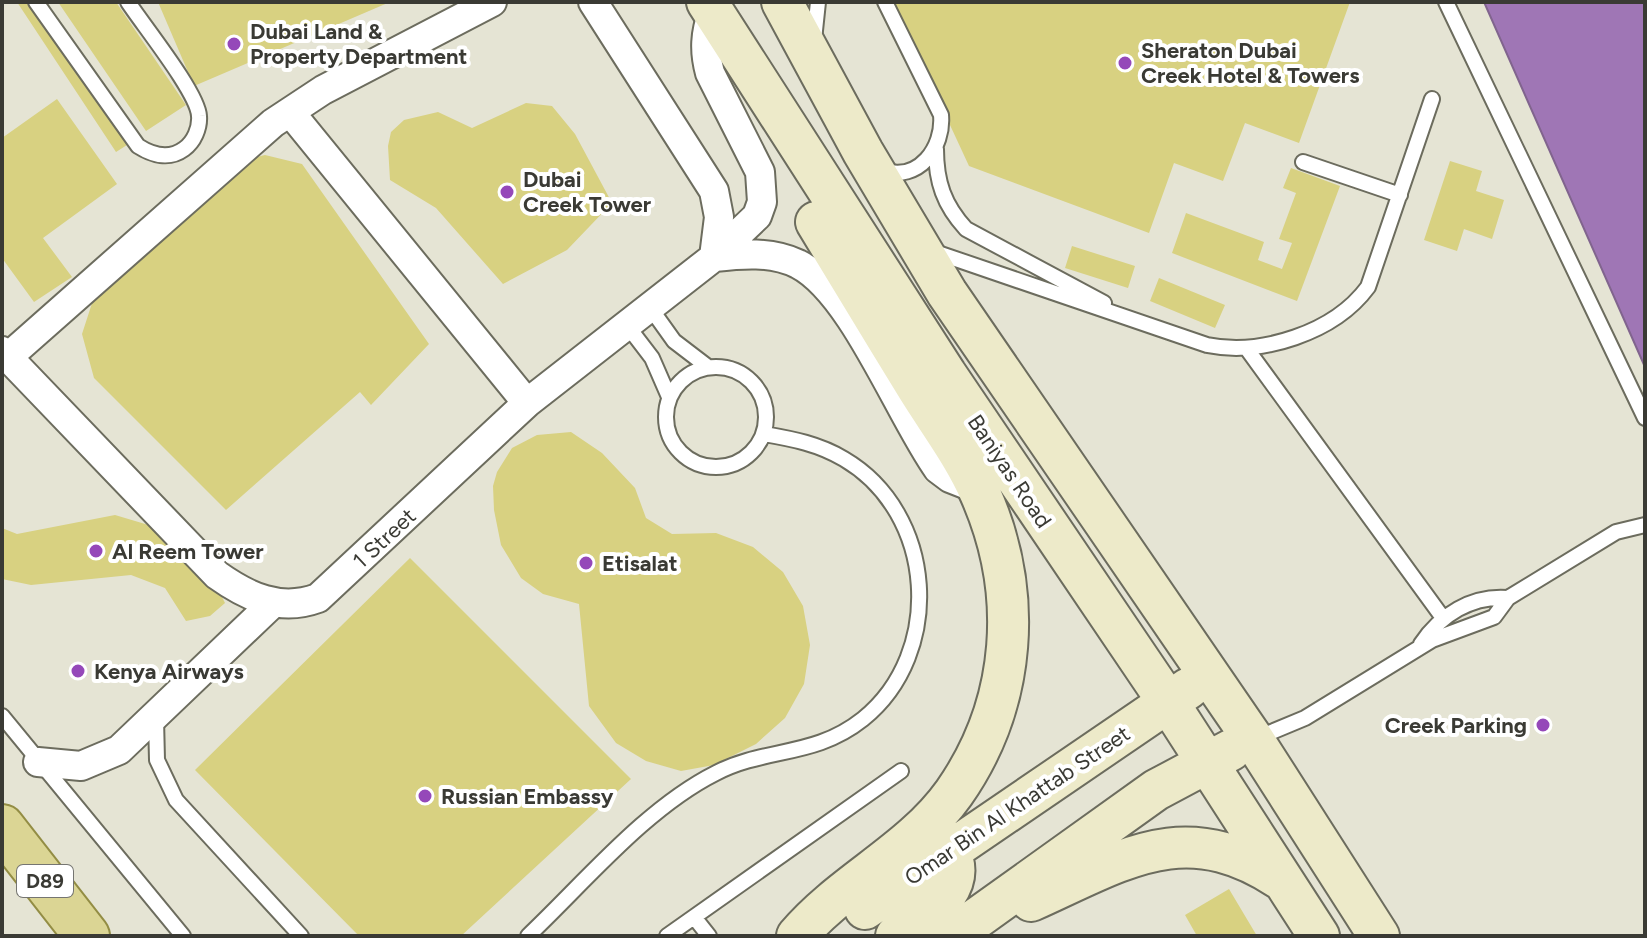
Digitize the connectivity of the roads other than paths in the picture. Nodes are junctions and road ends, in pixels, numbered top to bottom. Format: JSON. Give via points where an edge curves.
{"nodes":[{"id":1,"x":36,"y":2,"type":"edge"},
{"id":2,"x":128,"y":2,"type":"edge"},
{"id":3,"x":492,"y":2,"type":"edge"},
{"id":4,"x":593,"y":2,"type":"edge"},
{"id":5,"x":782,"y":2,"type":"edge"},
{"id":6,"x":818,"y":2,"type":"edge"},
{"id":7,"x":885,"y":2,"type":"edge"},
{"id":8,"x":1446,"y":2,"type":"edge"},
{"id":9,"x":717,"y":18,"type":"edge"},
{"id":10,"x":811,"y":52,"type":"junction"},
{"id":11,"x":1432,"y":99,"type":"dead end"},
{"id":12,"x":290,"y":112,"type":"junction"},
{"id":13,"x":936,"y":149,"type":"junction"},
{"id":14,"x":1303,"y":162,"type":"dead end"},
{"id":15,"x":871,"y":166,"type":"junction"},
{"id":16,"x":1400,"y":195,"type":"junction"},
{"id":17,"x":914,"y":239,"type":"junction"},
{"id":18,"x":714,"y":257,"type":"junction"},
{"id":19,"x":649,"y":306,"type":"junction"},
{"id":20,"x":626,"y":324,"type":"junction"},
{"id":21,"x":1143,"y":324,"type":"junction"},
{"id":22,"x":1247,"y":349,"type":"junction"},
{"id":23,"x":5,"y":354,"type":"edge"},
{"id":24,"x":708,"y":367,"type":"junction"},
{"id":25,"x":669,"y":397,"type":"junction"},
{"id":26,"x":527,"y":403,"type":"junction"},
{"id":27,"x":1645,"y":418,"type":"edge"},
{"id":28,"x":764,"y":434,"type":"junction"},
{"id":29,"x":978,"y":489,"type":"junction"},
{"id":30,"x":1645,"y":525,"type":"edge"},
{"id":31,"x":1508,"y":598,"type":"junction"},
{"id":32,"x":273,"y":603,"type":"junction"},
{"id":33,"x":1443,"y":618,"type":"junction"},
{"id":34,"x":1419,"y":648,"type":"junction"},
{"id":35,"x":1208,"y":674,"type":"junction"},
{"id":36,"x":1168,"y":702,"type":"junction"},
{"id":37,"x":156,"y":715,"type":"junction"},
{"id":38,"x":2,"y":716,"type":"edge"},
{"id":39,"x":1253,"y":739,"type":"junction"},
{"id":40,"x":1206,"y":761,"type":"junction"},
{"id":41,"x":38,"y":762,"type":"junction"},
{"id":42,"x":901,"y":771,"type":"dead end"},
{"id":43,"x":2,"y":827,"type":"edge"},
{"id":44,"x":949,"y":850,"type":"junction"},
{"id":45,"x":1285,"y":882,"type":"junction"},
{"id":46,"x":694,"y":917,"type":"junction"},
{"id":47,"x":87,"y":936,"type":"edge"},
{"id":48,"x":183,"y":936,"type":"edge"},
{"id":49,"x":301,"y":936,"type":"edge"},
{"id":50,"x":528,"y":936,"type":"edge"},
{"id":51,"x":667,"y":936,"type":"edge"},
{"id":52,"x":709,"y":936,"type":"edge"},
{"id":53,"x":797,"y":936,"type":"edge"},
{"id":54,"x":825,"y":936,"type":"edge"},
{"id":55,"x":896,"y":936,"type":"edge"},
{"id":56,"x":953,"y":936,"type":"edge"},
{"id":57,"x":1319,"y":936,"type":"edge"},
{"id":58,"x":1379,"y":936,"type":"edge"}],
"edges":[{"from":1,"to":2,"type":"lane","via":[[138,146],[160,156],[172,154],[184,149],[198,129],[197,104]]},
{"from":3,"to":12,"type":"street"},
{"from":4,"to":18,"type":"street","via":[[714,191],[719,217]]},
{"from":5,"to":10,"type":"main road"},
{"from":6,"to":10,"type":"lane"},
{"from":7,"to":13,"type":"lane","via":[[941,115]]},
{"from":8,"to":27,"type":"lane"},
{"from":9,"to":18,"type":"street","name":"1 Street","via":[[705,41],[710,73],[763,187],[757,216]]},
{"from":9,"to":29,"type":"main road","via":[[757,126]]},
{"from":9,"to":36,"type":"main road","name":"Baniyas Road","via":[[946,374]]},
{"from":10,"to":15,"type":"main road"},
{"from":11,"to":16,"type":"lane"},
{"from":12,"to":23,"type":"street"},
{"from":12,"to":26,"type":"street"},
{"from":13,"to":15,"type":"lane","via":[[907,171]]},
{"from":13,"to":21,"type":"lane","via":[[941,193],[966,229]]},
{"from":14,"to":16,"type":"lane"},
{"from":15,"to":17,"type":"main road"},
{"from":16,"to":22,"type":"lane","via":[[1374,272],[1358,300],[1287,340]]},
{"from":17,"to":21,"type":"lane","via":[[953,260]]},
{"from":17,"to":35,"type":"main road"},
{"from":18,"to":19,"type":"street","name":"1 Street"},
{"from":18,"to":29,"type":"street","via":[[778,257],[816,276],[843,307],[938,469]]},
{"from":19,"to":20,"type":"street","name":"1 Street"},
{"from":19,"to":24,"type":"lane","via":[[674,341]]},
{"from":20,"to":25,"type":"lane","via":[[652,358]]},
{"from":20,"to":26,"type":"street","name":"1 Street"},
{"from":21,"to":22,"type":"lane","via":[[1207,345]]},
{"from":22,"to":33,"type":"lane"},
{"from":23,"to":32,"type":"street","via":[[209,568],[234,587]]},
{"from":24,"to":25,"type":"lane","via":[[678,383]]},
{"from":24,"to":28,"type":"lane","via":[[733,371],[754,385],[763,400]]},
{"from":25,"to":28,"type":"lane","via":[[666,428],[683,456],[697,464],[729,466],[744,459]]},
{"from":26,"to":32,"type":"street","name":"1 Street","via":[[330,589],[303,603]]},
{"from":28,"to":50,"type":"lane","via":[[807,441],[846,460],[879,487],[903,523],[918,564],[921,606],[912,649],[892,687],[864,719],[827,742],[749,759],[689,788]]},
{"from":29,"to":53,"type":"main road","via":[[1001,552],[1009,604],[1003,682],[991,722],[953,794],[926,825]]},
{"from":30,"to":31,"type":"lane","via":[[1616,532]]},
{"from":31,"to":33,"type":"lane","via":[[1484,598]]},
{"from":31,"to":34,"type":"lane","via":[[1494,617]]},
{"from":32,"to":37,"type":"street"},
{"from":33,"to":34,"type":"lane"},
{"from":34,"to":39,"type":"lane","via":[[1305,718]]},
{"from":35,"to":36,"type":"main road","name":"Omar Bin Al Khattab Street"},
{"from":35,"to":39,"type":"main road"},
{"from":36,"to":40,"type":"main road","name":"Baniyas Road"},
{"from":36,"to":44,"type":"main road","name":"Omar Bin Al Khattab Street"},
{"from":37,"to":41,"type":"street","via":[[101,761],[81,766]]},
{"from":37,"to":49,"type":"lane","via":[[157,760],[176,800]]},
{"from":38,"to":41,"type":"lane"},
{"from":39,"to":40,"type":"main road"},
{"from":39,"to":58,"type":"main road"},
{"from":40,"to":45,"type":"main road","name":"Baniyas Road"},
{"from":40,"to":56,"type":"main road","via":[[1156,790]]},
{"from":41,"to":48,"type":"lane"},
{"from":42,"to":46,"type":"lane"},
{"from":43,"to":47,"type":"main road","number":"D89"},
{"from":44,"to":54,"type":"main road","name":"Omar Bin Al Khattab Street"},
{"from":44,"to":55,"type":"main road","via":[[956,863],[951,890]]},
{"from":45,"to":56,"type":"main road","via":[[1253,861],[1217,849],[1179,846],[1139,853]]},
{"from":45,"to":57,"type":"main road","name":"Baniyas Road"},
{"from":46,"to":51,"type":"lane"},
{"from":46,"to":52,"type":"lane"}]}
